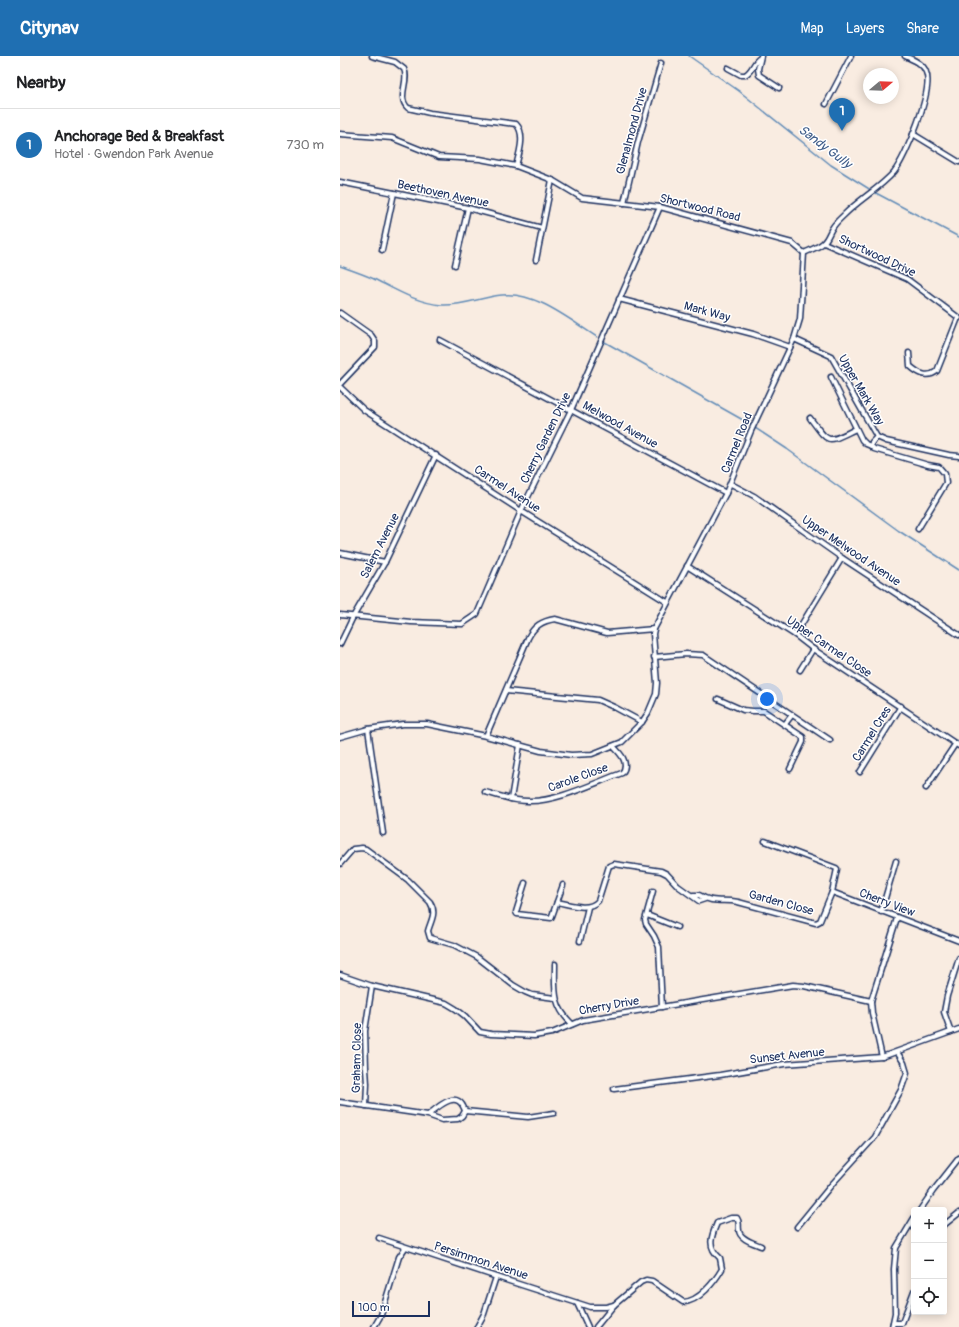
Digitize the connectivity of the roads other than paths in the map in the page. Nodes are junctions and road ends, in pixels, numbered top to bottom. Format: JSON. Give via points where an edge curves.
{"nodes":[{"id":1,"x":372,"y":56,"type":"edge"},
{"id":2,"x":851,"y":56,"type":"edge"},
{"id":3,"x":905,"y":56,"type":"edge"},
{"id":4,"x":760,"y":57,"type":"edge"},
{"id":5,"x":661,"y":63,"type":"dead end"},
{"id":6,"x":728,"y":68,"type":"dead end"},
{"id":7,"x":779,"y":88,"type":"dead end"},
{"id":8,"x":826,"y":104,"type":"dead end"},
{"id":9,"x":340,"y":134,"type":"edge"},
{"id":10,"x":913,"y":134,"type":"junction"},
{"id":11,"x":959,"y":162,"type":"edge"},
{"id":12,"x":516,"y":166,"type":"junction"},
{"id":13,"x":552,"y":180,"type":"junction"},
{"id":14,"x":340,"y":182,"type":"edge"},
{"id":15,"x":394,"y":193,"type":"junction"},
{"id":16,"x":624,"y":203,"type":"junction"},
{"id":17,"x":660,"y":207,"type":"junction"},
{"id":18,"x":468,"y":208,"type":"junction"},
{"id":19,"x":542,"y":228,"type":"junction"},
{"id":20,"x":824,"y":243,"type":"junction"},
{"id":21,"x":382,"y":250,"type":"dead end"},
{"id":22,"x":804,"y":253,"type":"junction"},
{"id":23,"x":536,"y":260,"type":"dead end"},
{"id":24,"x":455,"y":265,"type":"dead end"},
{"id":25,"x":619,"y":299,"type":"junction"},
{"id":26,"x":340,"y":313,"type":"edge"},
{"id":27,"x":958,"y":318,"type":"edge"},
{"id":28,"x":794,"y":339,"type":"junction"},
{"id":29,"x":440,"y":340,"type":"dead end"},
{"id":30,"x":790,"y":347,"type":"junction"},
{"id":31,"x":909,"y":353,"type":"dead end"},
{"id":32,"x":831,"y":377,"type":"dead end"},
{"id":33,"x":340,"y":386,"type":"edge"},
{"id":34,"x":571,"y":410,"type":"junction"},
{"id":35,"x":810,"y":418,"type":"dead end"},
{"id":36,"x":856,"y":429,"type":"junction"},
{"id":37,"x":877,"y":437,"type":"junction"},
{"id":38,"x":871,"y":446,"type":"junction"},
{"id":39,"x":436,"y":455,"type":"junction"},
{"id":40,"x":959,"y":456,"type":"edge"},
{"id":41,"x":731,"y":484,"type":"junction"},
{"id":42,"x":726,"y":493,"type":"junction"},
{"id":43,"x":522,"y":511,"type":"junction"},
{"id":44,"x":918,"y":529,"type":"dead end"},
{"id":45,"x":340,"y":553,"type":"edge"},
{"id":46,"x":842,"y":558,"type":"junction"},
{"id":47,"x":385,"y":562,"type":"junction"},
{"id":48,"x":687,"y":566,"type":"junction"},
{"id":49,"x":667,"y":602,"type":"junction"},
{"id":50,"x":340,"y":615,"type":"edge"},
{"id":51,"x":353,"y":617,"type":"junction"},
{"id":52,"x":654,"y":629,"type":"junction"},
{"id":53,"x":794,"y":635,"type":"junction"},
{"id":54,"x":959,"y":635,"type":"edge"},
{"id":55,"x":340,"y":644,"type":"edge"},
{"id":56,"x":813,"y":649,"type":"junction"},
{"id":57,"x":654,"y":657,"type":"junction"},
{"id":58,"x":800,"y":670,"type":"dead end"},
{"id":59,"x":506,"y":691,"type":"junction"},
{"id":60,"x":718,"y":699,"type":"dead end"},
{"id":61,"x":901,"y":706,"type":"junction"},
{"id":62,"x":792,"y":714,"type":"junction"},
{"id":63,"x":642,"y":722,"type":"junction"},
{"id":64,"x":785,"y":724,"type":"junction"},
{"id":65,"x":368,"y":729,"type":"junction"},
{"id":66,"x":486,"y":736,"type":"junction"},
{"id":67,"x":340,"y":737,"type":"edge"},
{"id":68,"x":830,"y":740,"type":"dead end"},
{"id":69,"x":957,"y":744,"type":"edge"},
{"id":70,"x":520,"y":745,"type":"junction"},
{"id":71,"x":613,"y":746,"type":"junction"},
{"id":72,"x":790,"y":769,"type":"dead end"},
{"id":73,"x":860,"y":772,"type":"dead end"},
{"id":74,"x":926,"y":788,"type":"dead end"},
{"id":75,"x":486,"y":792,"type":"dead end"},
{"id":76,"x":511,"y":799,"type":"junction"},
{"id":77,"x":383,"y":833,"type":"dead end"},
{"id":78,"x":765,"y":841,"type":"dead end"},
{"id":79,"x":896,"y":861,"type":"dead end"},
{"id":80,"x":340,"y":864,"type":"edge"},
{"id":81,"x":525,"y":883,"type":"dead end"},
{"id":82,"x":563,"y":885,"type":"dead end"},
{"id":83,"x":653,"y":891,"type":"dead end"},
{"id":84,"x":832,"y":892,"type":"junction"},
{"id":85,"x":556,"y":902,"type":"junction"},
{"id":86,"x":588,"y":907,"type":"junction"},
{"id":87,"x":881,"y":912,"type":"junction"},
{"id":88,"x":647,"y":915,"type":"junction"},
{"id":89,"x":897,"y":918,"type":"junction"},
{"id":90,"x":677,"y":926,"type":"dead end"},
{"id":91,"x":580,"y":941,"type":"dead end"},
{"id":92,"x":959,"y":942,"type":"edge"},
{"id":93,"x":959,"y":958,"type":"edge"},
{"id":94,"x":555,"y":964,"type":"dead end"},
{"id":95,"x":340,"y":975,"type":"edge"},
{"id":96,"x":372,"y":986,"type":"junction"},
{"id":97,"x":555,"y":998,"type":"junction"},
{"id":98,"x":871,"y":1001,"type":"junction"},
{"id":99,"x":662,"y":1007,"type":"junction"},
{"id":100,"x":572,"y":1024,"type":"junction"},
{"id":101,"x":959,"y":1030,"type":"edge"},
{"id":102,"x":951,"y":1032,"type":"junction"},
{"id":103,"x":897,"y":1052,"type":"junction"},
{"id":104,"x":882,"y":1057,"type":"junction"},
{"id":105,"x":614,"y":1089,"type":"dead end"},
{"id":106,"x":340,"y":1102,"type":"edge"},
{"id":107,"x":366,"y":1106,"type":"junction"},
{"id":108,"x":465,"y":1111,"type":"junction"},
{"id":109,"x":554,"y":1113,"type":"dead end"},
{"id":110,"x":428,"y":1115,"type":"junction"},
{"id":111,"x":959,"y":1158,"type":"edge"},
{"id":112,"x":922,"y":1207,"type":"edge"},
{"id":113,"x":959,"y":1213,"type":"edge"},
{"id":114,"x":911,"y":1223,"type":"edge"},
{"id":115,"x":947,"y":1223,"type":"edge"},
{"id":116,"x":798,"y":1227,"type":"dead end"},
{"id":117,"x":379,"y":1238,"type":"dead end"},
{"id":118,"x":761,"y":1246,"type":"dead end"},
{"id":119,"x":405,"y":1248,"type":"junction"},
{"id":120,"x":496,"y":1277,"type":"junction"},
{"id":121,"x":911,"y":1299,"type":"edge"},
{"id":122,"x":577,"y":1303,"type":"junction"},
{"id":123,"x":614,"y":1305,"type":"junction"},
{"id":124,"x":892,"y":1325,"type":"edge"},
{"id":125,"x":374,"y":1327,"type":"edge"},
{"id":126,"x":477,"y":1327,"type":"edge"},
{"id":127,"x":588,"y":1327,"type":"edge"},
{"id":128,"x":596,"y":1327,"type":"edge"}],
"edges":[{"from":1,"to":12,"type":"street","via":[[395,62],[404,69],[406,80],[403,99],[408,108],[430,114],[516,124],[521,134]]},
{"from":2,"to":8,"type":"street"},
{"from":3,"to":10,"type":"street","via":[[922,66],[928,76],[926,96]]},
{"from":4,"to":6,"type":"street","via":[[751,71],[745,75]]},
{"from":4,"to":7,"type":"street","via":[[759,75]]},
{"from":5,"to":16,"type":"street","name":"Glenalmond Drive","via":[[638,142]]},
{"from":9,"to":12,"type":"street","name":"Shortwood Road","via":[[392,138],[439,156],[480,159]]},
{"from":10,"to":11,"type":"street"},
{"from":10,"to":20,"type":"street","via":[[893,173],[832,227]]},
{"from":12,"to":13,"type":"street","name":"Shortwood Road"},
{"from":13,"to":16,"type":"street","name":"Shortwood Road","via":[[582,198]]},
{"from":13,"to":19,"type":"street"},
{"from":14,"to":15,"type":"street","name":"Beethoven Avenue"},
{"from":15,"to":18,"type":"street","name":"Beethoven Avenue"},
{"from":15,"to":21,"type":"street"},
{"from":16,"to":17,"type":"street","name":"Shortwood Road"},
{"from":17,"to":22,"type":"street","name":"Shortwood Road","via":[[792,242]]},
{"from":17,"to":25,"type":"street","name":"Cherry Garden Drive"},
{"from":18,"to":19,"type":"street","name":"Beethoven Avenue"},
{"from":18,"to":24,"type":"street"},
{"from":19,"to":23,"type":"street"},
{"from":20,"to":22,"type":"street"},
{"from":20,"to":27,"type":"street","name":"Shortwood Drive","via":[[907,279]]},
{"from":22,"to":28,"type":"street","name":"Carmel Road","via":[[800,319]]},
{"from":25,"to":30,"type":"street","name":"Mark Way","via":[[753,334]]},
{"from":25,"to":34,"type":"street","name":"Cherry Garden Drive"},
{"from":26,"to":33,"type":"street","via":[[376,341],[375,347]]},
{"from":27,"to":31,"type":"street","via":[[937,371],[924,375],[918,373],[910,366]]},
{"from":28,"to":30,"type":"street","name":"Carmel Road"},
{"from":28,"to":37,"type":"street","name":"Upper Mark Way","via":[[831,356]]},
{"from":29,"to":34,"type":"street","name":"Melwood Avenue"},
{"from":30,"to":41,"type":"street","name":"Carmel Road","via":[[751,431]]},
{"from":32,"to":36,"type":"street"},
{"from":33,"to":39,"type":"street","name":"Carmel Avenue","via":[[364,410]]},
{"from":34,"to":42,"type":"street","name":"Melwood Avenue"},
{"from":34,"to":43,"type":"street","name":"Cherry Garden Drive"},
{"from":35,"to":36,"type":"street","via":[[829,440]]},
{"from":36,"to":38,"type":"street","via":[[862,440]]},
{"from":37,"to":38,"type":"street"},
{"from":37,"to":40,"type":"street","name":"Upper Mark Way"},
{"from":38,"to":44,"type":"street","via":[[939,467],[945,474],[946,483]]},
{"from":39,"to":43,"type":"street","name":"Carmel Avenue"},
{"from":39,"to":47,"type":"street","name":"Salem Avenue"},
{"from":41,"to":42,"type":"street","name":"Carmel Road"},
{"from":41,"to":46,"type":"street","name":"Upper Melwood Avenue","via":[[754,496]]},
{"from":42,"to":48,"type":"street","name":"Carmel Road"},
{"from":43,"to":49,"type":"street","name":"Carmel Avenue"},
{"from":43,"to":51,"type":"street","name":"Cherry Garden Drive","via":[[477,614],[462,624]]},
{"from":45,"to":47,"type":"street"},
{"from":46,"to":53,"type":"street"},
{"from":46,"to":54,"type":"street","name":"Upper Melwood Avenue"},
{"from":47,"to":51,"type":"street","name":"Salem Avenue"},
{"from":48,"to":49,"type":"street","name":"Carmel Road"},
{"from":48,"to":53,"type":"street","name":"Upper Carmel Close"},
{"from":49,"to":52,"type":"street","name":"Carmel Road"},
{"from":50,"to":51,"type":"street","name":"Cherry Garden Drive"},
{"from":51,"to":55,"type":"street","name":"Salem Avenue"},
{"from":52,"to":57,"type":"street"},
{"from":52,"to":59,"type":"street","via":[[607,633],[555,619],[548,620],[533,629]]},
{"from":53,"to":56,"type":"street","name":"Upper Carmel Close"},
{"from":56,"to":58,"type":"street"},
{"from":56,"to":61,"type":"street","name":"Upper Carmel Close"},
{"from":57,"to":62,"type":"street","via":[[703,655]]},
{"from":57,"to":63,"type":"street","via":[[656,694]]},
{"from":59,"to":63,"type":"street","via":[[598,700]]},
{"from":59,"to":66,"type":"street"},
{"from":60,"to":64,"type":"street","via":[[743,710],[764,711]]},
{"from":61,"to":69,"type":"street","name":"Upper Carmel Close"},
{"from":61,"to":73,"type":"street","name":"Carmel Cres"},
{"from":62,"to":64,"type":"street"},
{"from":62,"to":68,"type":"street"},
{"from":63,"to":71,"type":"street","via":[[622,742]]},
{"from":64,"to":72,"type":"street","via":[[804,740]]},
{"from":65,"to":66,"type":"street","via":[[403,724],[427,724]]},
{"from":65,"to":67,"type":"street"},
{"from":65,"to":77,"type":"street"},
{"from":66,"to":70,"type":"street"},
{"from":69,"to":74,"type":"street"},
{"from":70,"to":71,"type":"street","via":[[571,756],[592,754]]},
{"from":70,"to":76,"type":"street"},
{"from":71,"to":76,"type":"street","name":"Carole Close","via":[[620,752],[625,764],[622,773],[555,798],[533,801]]},
{"from":75,"to":76,"type":"street","name":"Carole Close"},
{"from":78,"to":84,"type":"street","via":[[836,868]]},
{"from":79,"to":87,"type":"street"},
{"from":80,"to":97,"type":"street","via":[[353,849],[366,849],[408,880],[430,902],[434,914],[428,932],[430,938],[454,945],[477,957],[524,992]]},
{"from":81,"to":85,"type":"street","via":[[517,914],[550,918]]},
{"from":82,"to":85,"type":"street"},
{"from":83,"to":88,"type":"street"},
{"from":84,"to":86,"type":"street","name":"Garden Close","via":[[820,921],[816,923],[738,902],[713,902],[678,886],[661,870],[611,864],[598,901]]},
{"from":84,"to":87,"type":"street","name":"Cherry View"},
{"from":85,"to":86,"type":"street"},
{"from":86,"to":91,"type":"street"},
{"from":87,"to":89,"type":"street","name":"Cherry View"},
{"from":88,"to":90,"type":"street"},
{"from":88,"to":99,"type":"street","via":[[646,924],[659,947]]},
{"from":89,"to":92,"type":"street","name":"Cherry View"},
{"from":89,"to":98,"type":"street"},
{"from":93,"to":102,"type":"street","via":[[944,1012]]},
{"from":94,"to":97,"type":"street"},
{"from":95,"to":96,"type":"street","name":"Cherry Drive"},
{"from":96,"to":100,"type":"street","name":"Cherry Drive","via":[[446,1003],[461,1012],[480,1032],[534,1036],[552,1033]]},
{"from":96,"to":107,"type":"street","name":"Graham Close","via":[[366,1031]]},
{"from":97,"to":100,"type":"street","via":[[562,1013]]},
{"from":98,"to":99,"type":"street","name":"Cherry Drive","via":[[793,985]]},
{"from":98,"to":104,"type":"street"},
{"from":99,"to":100,"type":"street","name":"Cherry Drive"},
{"from":101,"to":102,"type":"street","name":"Sunset Avenue"},
{"from":102,"to":103,"type":"street","name":"Sunset Avenue"},
{"from":103,"to":104,"type":"street","name":"Sunset Avenue"},
{"from":103,"to":116,"type":"street","via":[[907,1073],[901,1090],[874,1137],[833,1182]]},
{"from":104,"to":105,"type":"street","name":"Sunset Avenue","via":[[784,1064]]},
{"from":106,"to":107,"type":"street"},
{"from":107,"to":110,"type":"street"},
{"from":108,"to":109,"type":"street","via":[[528,1117]]},
{"from":108,"to":110,"type":"street","via":[[454,1120],[442,1120]]},
{"from":108,"to":110,"type":"street","via":[[460,1101],[455,1100],[442,1104]]},
{"from":111,"to":112,"type":"street"},
{"from":113,"to":115,"type":"street"},
{"from":114,"to":124,"type":"street","via":[[896,1248],[895,1312]]},
{"from":117,"to":119,"type":"street","name":"Persimmon Avenue"},
{"from":118,"to":123,"type":"street","via":[[742,1238],[737,1218],[724,1220],[717,1223],[711,1237],[722,1269],[709,1288],[692,1301],[684,1302],[657,1283],[646,1280]]},
{"from":119,"to":120,"type":"street","name":"Persimmon Avenue"},
{"from":119,"to":125,"type":"street","via":[[399,1257],[381,1315]]},
{"from":120,"to":122,"type":"street","name":"Persimmon Avenue"},
{"from":120,"to":126,"type":"street"},
{"from":121,"to":124,"type":"street","via":[[902,1323]]},
{"from":122,"to":123,"type":"street","name":"Persimmon Avenue","via":[[598,1308]]},
{"from":122,"to":127,"type":"street"},
{"from":123,"to":128,"type":"street"}]}
